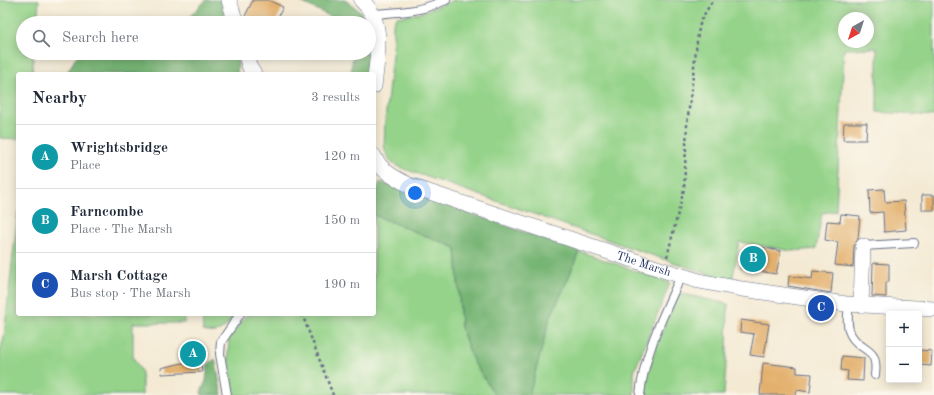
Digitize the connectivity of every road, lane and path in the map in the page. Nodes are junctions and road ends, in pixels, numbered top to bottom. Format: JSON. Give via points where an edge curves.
{"nodes":[{"id":1,"x":229,"y":0,"type":"edge"},
{"id":2,"x":361,"y":0,"type":"edge"},
{"id":3,"x":446,"y":0,"type":"edge"},
{"id":4,"x":711,"y":0,"type":"edge"},
{"id":5,"x":373,"y":14,"type":"joint"},
{"id":6,"x":234,"y":16,"type":"edge"},
{"id":7,"x":376,"y":24,"type":"edge"},
{"id":8,"x":247,"y":60,"type":"edge"},
{"id":9,"x":253,"y":72,"type":"edge"},
{"id":10,"x":375,"y":72,"type":"edge"},
{"id":11,"x":376,"y":160,"type":"edge"},
{"id":12,"x":914,"y":244,"type":"dead end"},
{"id":13,"x":863,"y":246,"type":"joint"},
{"id":14,"x":663,"y":270,"type":"junction"},
{"id":15,"x":681,"y":276,"type":"junction"},
{"id":16,"x":855,"y":305,"type":"junction"},
{"id":17,"x":934,"y":309,"type":"edge"},
{"id":18,"x":239,"y":316,"type":"edge"},
{"id":19,"x":303,"y":316,"type":"edge"},
{"id":20,"x":875,"y":375,"type":"dead end"},
{"id":21,"x":227,"y":395,"type":"edge"},
{"id":22,"x":333,"y":395,"type":"edge"},
{"id":23,"x":640,"y":395,"type":"edge"}],
"edges":[{"from":1,"to":6,"type":"street"},
{"from":2,"to":5,"type":"street"},
{"from":3,"to":5,"type":"lane","via":[[416,11]]},
{"from":4,"to":14,"type":"path","via":[[700,20],[686,124],[684,189]]},
{"from":7,"to":10,"type":"street","via":[[378,38]]},
{"from":8,"to":9,"type":"street"},
{"from":11,"to":14,"type":"street","name":"The Marsh","via":[[389,174],[411,186]]},
{"from":12,"to":13,"type":"lane"},
{"from":13,"to":16,"type":"street"},
{"from":14,"to":15,"type":"street","name":"The Marsh"},
{"from":15,"to":16,"type":"street","name":"The Marsh","via":[[742,289]]},
{"from":15,"to":23,"type":"lane","via":[[652,347]]},
{"from":16,"to":17,"type":"street","name":"The Marsh"},
{"from":16,"to":20,"type":"lane","via":[[848,322],[849,331],[855,341],[876,362]]},
{"from":18,"to":21,"type":"lane","via":[[221,342],[220,354]]},
{"from":19,"to":22,"type":"path"}]}
